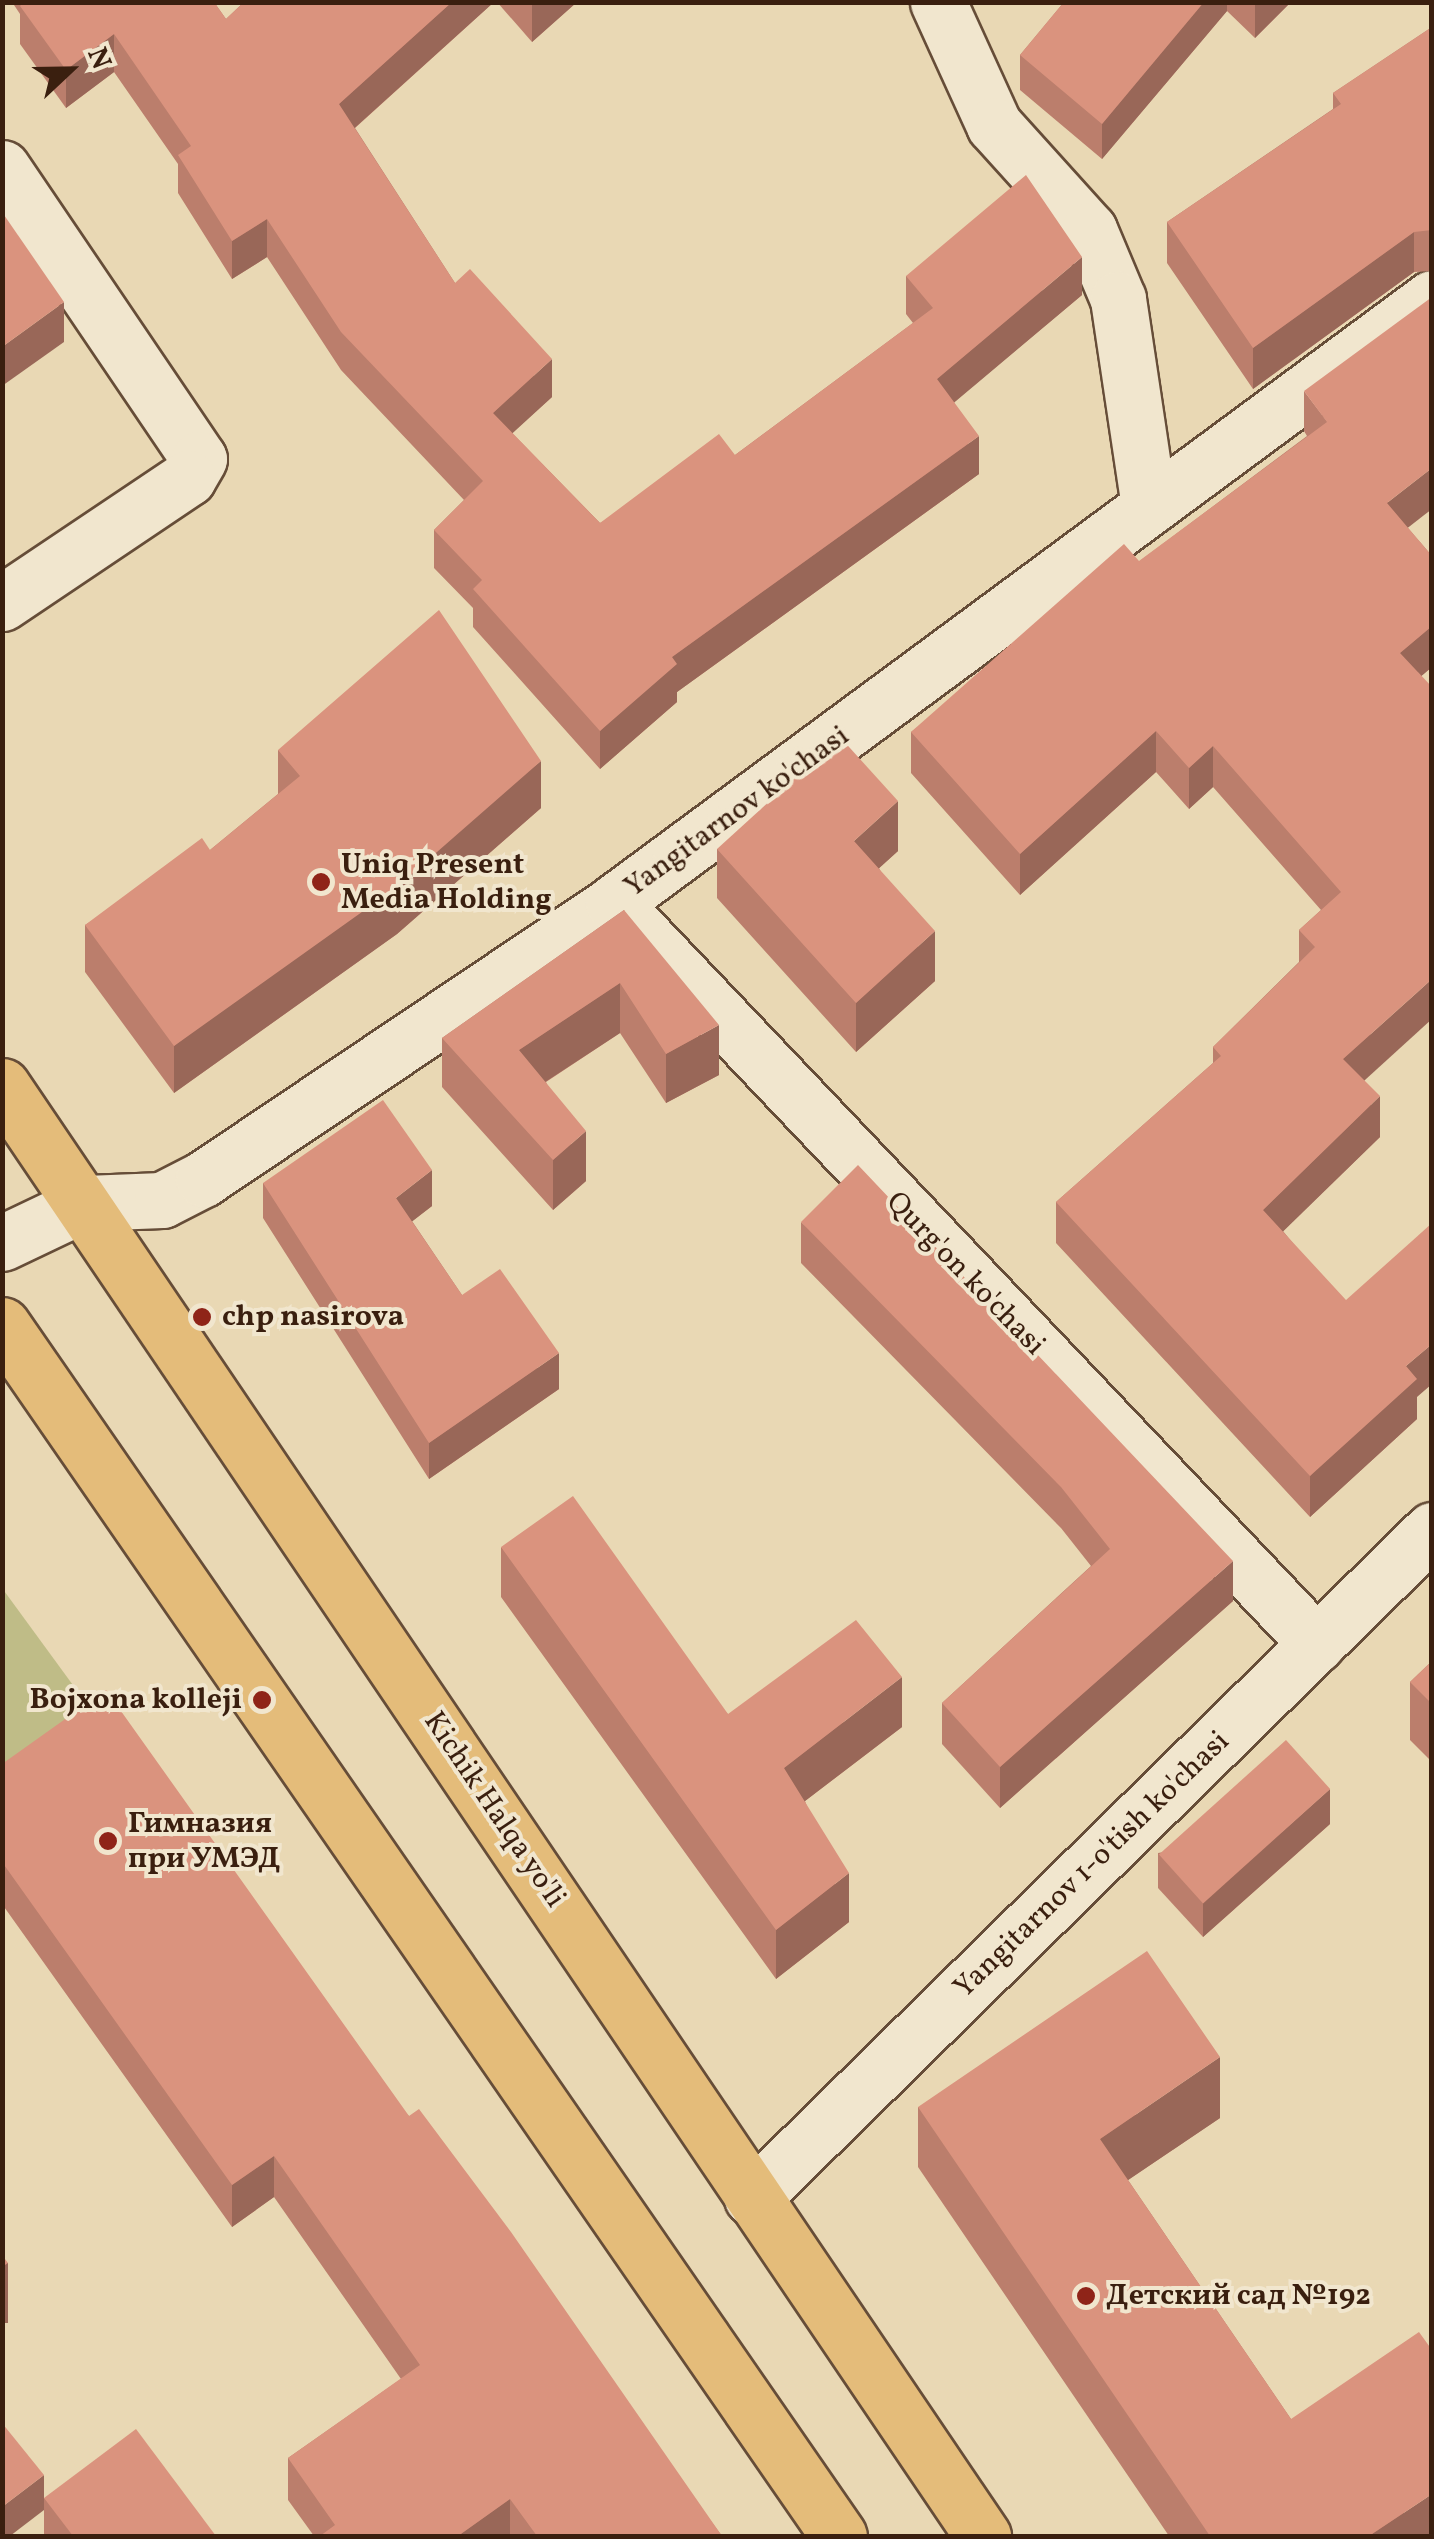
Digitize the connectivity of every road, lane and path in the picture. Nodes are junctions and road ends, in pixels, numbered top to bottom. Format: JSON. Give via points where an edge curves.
{"nodes":[{"id":1,"x":938,"y":2,"type":"edge"},
{"id":2,"x":2,"y":168,"type":"edge"},
{"id":3,"x":1432,"y":298,"type":"edge"},
{"id":4,"x":1150,"y":507,"type":"junction"},
{"id":5,"x":2,"y":603,"type":"edge"},
{"id":6,"x":613,"y":904,"type":"junction"},
{"id":7,"x":2,"y":1086,"type":"edge"},
{"id":8,"x":86,"y":1202,"type":"junction"},
{"id":9,"x":2,"y":1243,"type":"edge"},
{"id":10,"x":2,"y":1325,"type":"edge"},
{"id":11,"x":1432,"y":1530,"type":"edge"},
{"id":12,"x":1317,"y":1644,"type":"junction"},
{"id":13,"x":752,"y":2198,"type":"junction"},
{"id":14,"x":839,"y":2536,"type":"edge"},
{"id":15,"x":983,"y":2536,"type":"edge"}],
"edges":[{"from":1,"to":4,"type":"street","via":[[994,125],[1088,230],[1118,298]]},
{"from":2,"to":5,"type":"street","via":[[198,459],[188,478]]},
{"from":3,"to":4,"type":"street","name":"Yangitarnov ko'chasi"},
{"from":4,"to":6,"type":"street","name":"Yangitarnov ko'chasi"},
{"from":6,"to":8,"type":"street","name":"Yangitarnov ko'chasi","via":[[204,1179],[162,1200]]},
{"from":6,"to":12,"type":"street","name":"Qurg'on ko'chasi"},
{"from":7,"to":8,"type":"highway","name":"Kichik Halqa yo'li"},
{"from":8,"to":9,"type":"street","name":"Yangitarnov ko'chasi"},
{"from":8,"to":13,"type":"highway","name":"Kichik Halqa yo'li"},
{"from":10,"to":14,"type":"highway"},
{"from":11,"to":12,"type":"street","name":"Yangitarnov 1-o'tish ko'chasi"},
{"from":12,"to":13,"type":"street","name":"Yangitarnov 1-o'tish ko'chasi"},
{"from":13,"to":15,"type":"highway","name":"Kichik Halqa yo'li"}]}
